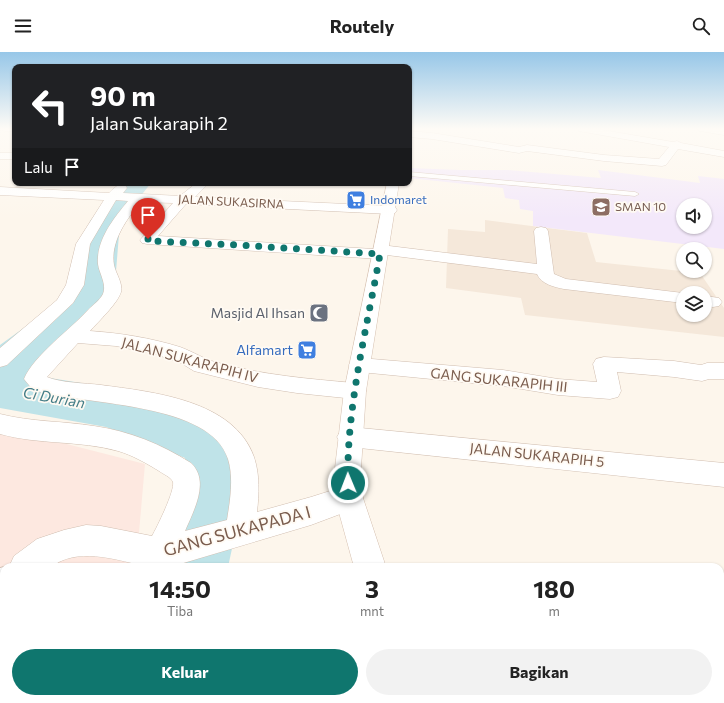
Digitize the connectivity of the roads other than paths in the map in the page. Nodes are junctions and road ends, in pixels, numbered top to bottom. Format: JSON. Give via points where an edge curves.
{"nodes":[{"id":1,"x":613,"y":158,"type":"edge"},
{"id":2,"x":664,"y":158,"type":"edge"},
{"id":3,"x":412,"y":174,"type":"edge"},
{"id":4,"x":12,"y":185,"type":"edge"},
{"id":5,"x":200,"y":186,"type":"edge"},
{"id":6,"x":393,"y":186,"type":"edge"},
{"id":7,"x":1,"y":191,"type":"edge"},
{"id":8,"x":125,"y":194,"type":"edge"},
{"id":9,"x":635,"y":194,"type":"dead end"},
{"id":10,"x":183,"y":200,"type":"junction"},
{"id":11,"x":390,"y":210,"type":"junction"},
{"id":12,"x":541,"y":231,"type":"dead end"},
{"id":13,"x":381,"y":252,"type":"junction"},
{"id":14,"x":546,"y":270,"type":"junction"},
{"id":15,"x":676,"y":297,"type":"edge"},
{"id":16,"x":64,"y":343,"type":"junction"},
{"id":17,"x":21,"y":344,"type":"junction"},
{"id":18,"x":0,"y":360,"type":"edge"},
{"id":19,"x":360,"y":365,"type":"junction"},
{"id":20,"x":724,"y":371,"type":"edge"},
{"id":21,"x":355,"y":392,"type":"junction"},
{"id":22,"x":0,"y":424,"type":"edge"},
{"id":23,"x":350,"y":437,"type":"junction"},
{"id":24,"x":724,"y":475,"type":"edge"},
{"id":25,"x":349,"y":498,"type":"junction"},
{"id":26,"x":236,"y":532,"type":"junction"},
{"id":27,"x":159,"y":558,"type":"edge"},
{"id":28,"x":30,"y":563,"type":"edge"},
{"id":29,"x":369,"y":563,"type":"edge"}],
"edges":[{"from":1,"to":2,"type":"street","via":[[662,163]]},
{"from":3,"to":9,"type":"lane"},
{"from":4,"to":7,"type":"street"},
{"from":5,"to":10,"type":"street"},
{"from":6,"to":11,"type":"street"},
{"from":7,"to":8,"type":"street","name":"JALAN SUKASIRNA"},
{"from":8,"to":10,"type":"street","name":"JALAN SUKASIRNA"},
{"from":8,"to":16,"type":"street","via":[[123,217],[109,242],[106,259],[111,279],[110,296]]},
{"from":8,"to":17,"type":"street","via":[[83,244],[75,285],[64,302]]},
{"from":10,"to":11,"type":"street","name":"JALAN SUKASIRNA"},
{"from":10,"to":13,"type":"street","via":[[147,240]]},
{"from":11,"to":13,"type":"street"},
{"from":12,"to":14,"type":"street"},
{"from":13,"to":14,"type":"street"},
{"from":13,"to":19,"type":"street"},
{"from":14,"to":15,"type":"street","via":[[546,276],[564,284]]},
{"from":16,"to":17,"type":"street","name":"JALAN SUKARAPIH IV"},
{"from":16,"to":21,"type":"street","name":"JALAN SUKARAPIH IV","via":[[106,339],[147,345],[188,357],[201,365],[255,378],[306,388]]},
{"from":16,"to":26,"type":"street","via":[[37,374],[35,379],[41,384],[140,399],[172,407],[202,417],[220,428],[234,442],[241,458],[245,484]]},
{"from":17,"to":18,"type":"street"},
{"from":19,"to":20,"type":"street","name":"GANG SUKARAPIH III","via":[[610,391],[604,364],[702,373]]},
{"from":19,"to":21,"type":"street"},
{"from":21,"to":23,"type":"street"},
{"from":22,"to":27,"type":"street","via":[[124,442],[149,452],[182,471],[187,485]]},
{"from":23,"to":24,"type":"street","name":"JALAN SUKARAPIH 5"},
{"from":23,"to":25,"type":"street"},
{"from":25,"to":26,"type":"street","name":"GANG SUKAPADA I"},
{"from":25,"to":29,"type":"street"},
{"from":26,"to":27,"type":"street","name":"GANG SUKAPADA I"},
{"from":27,"to":28,"type":"street","name":"GANG SUKAPADA I","via":[[101,541],[86,540],[48,550]]}]}
